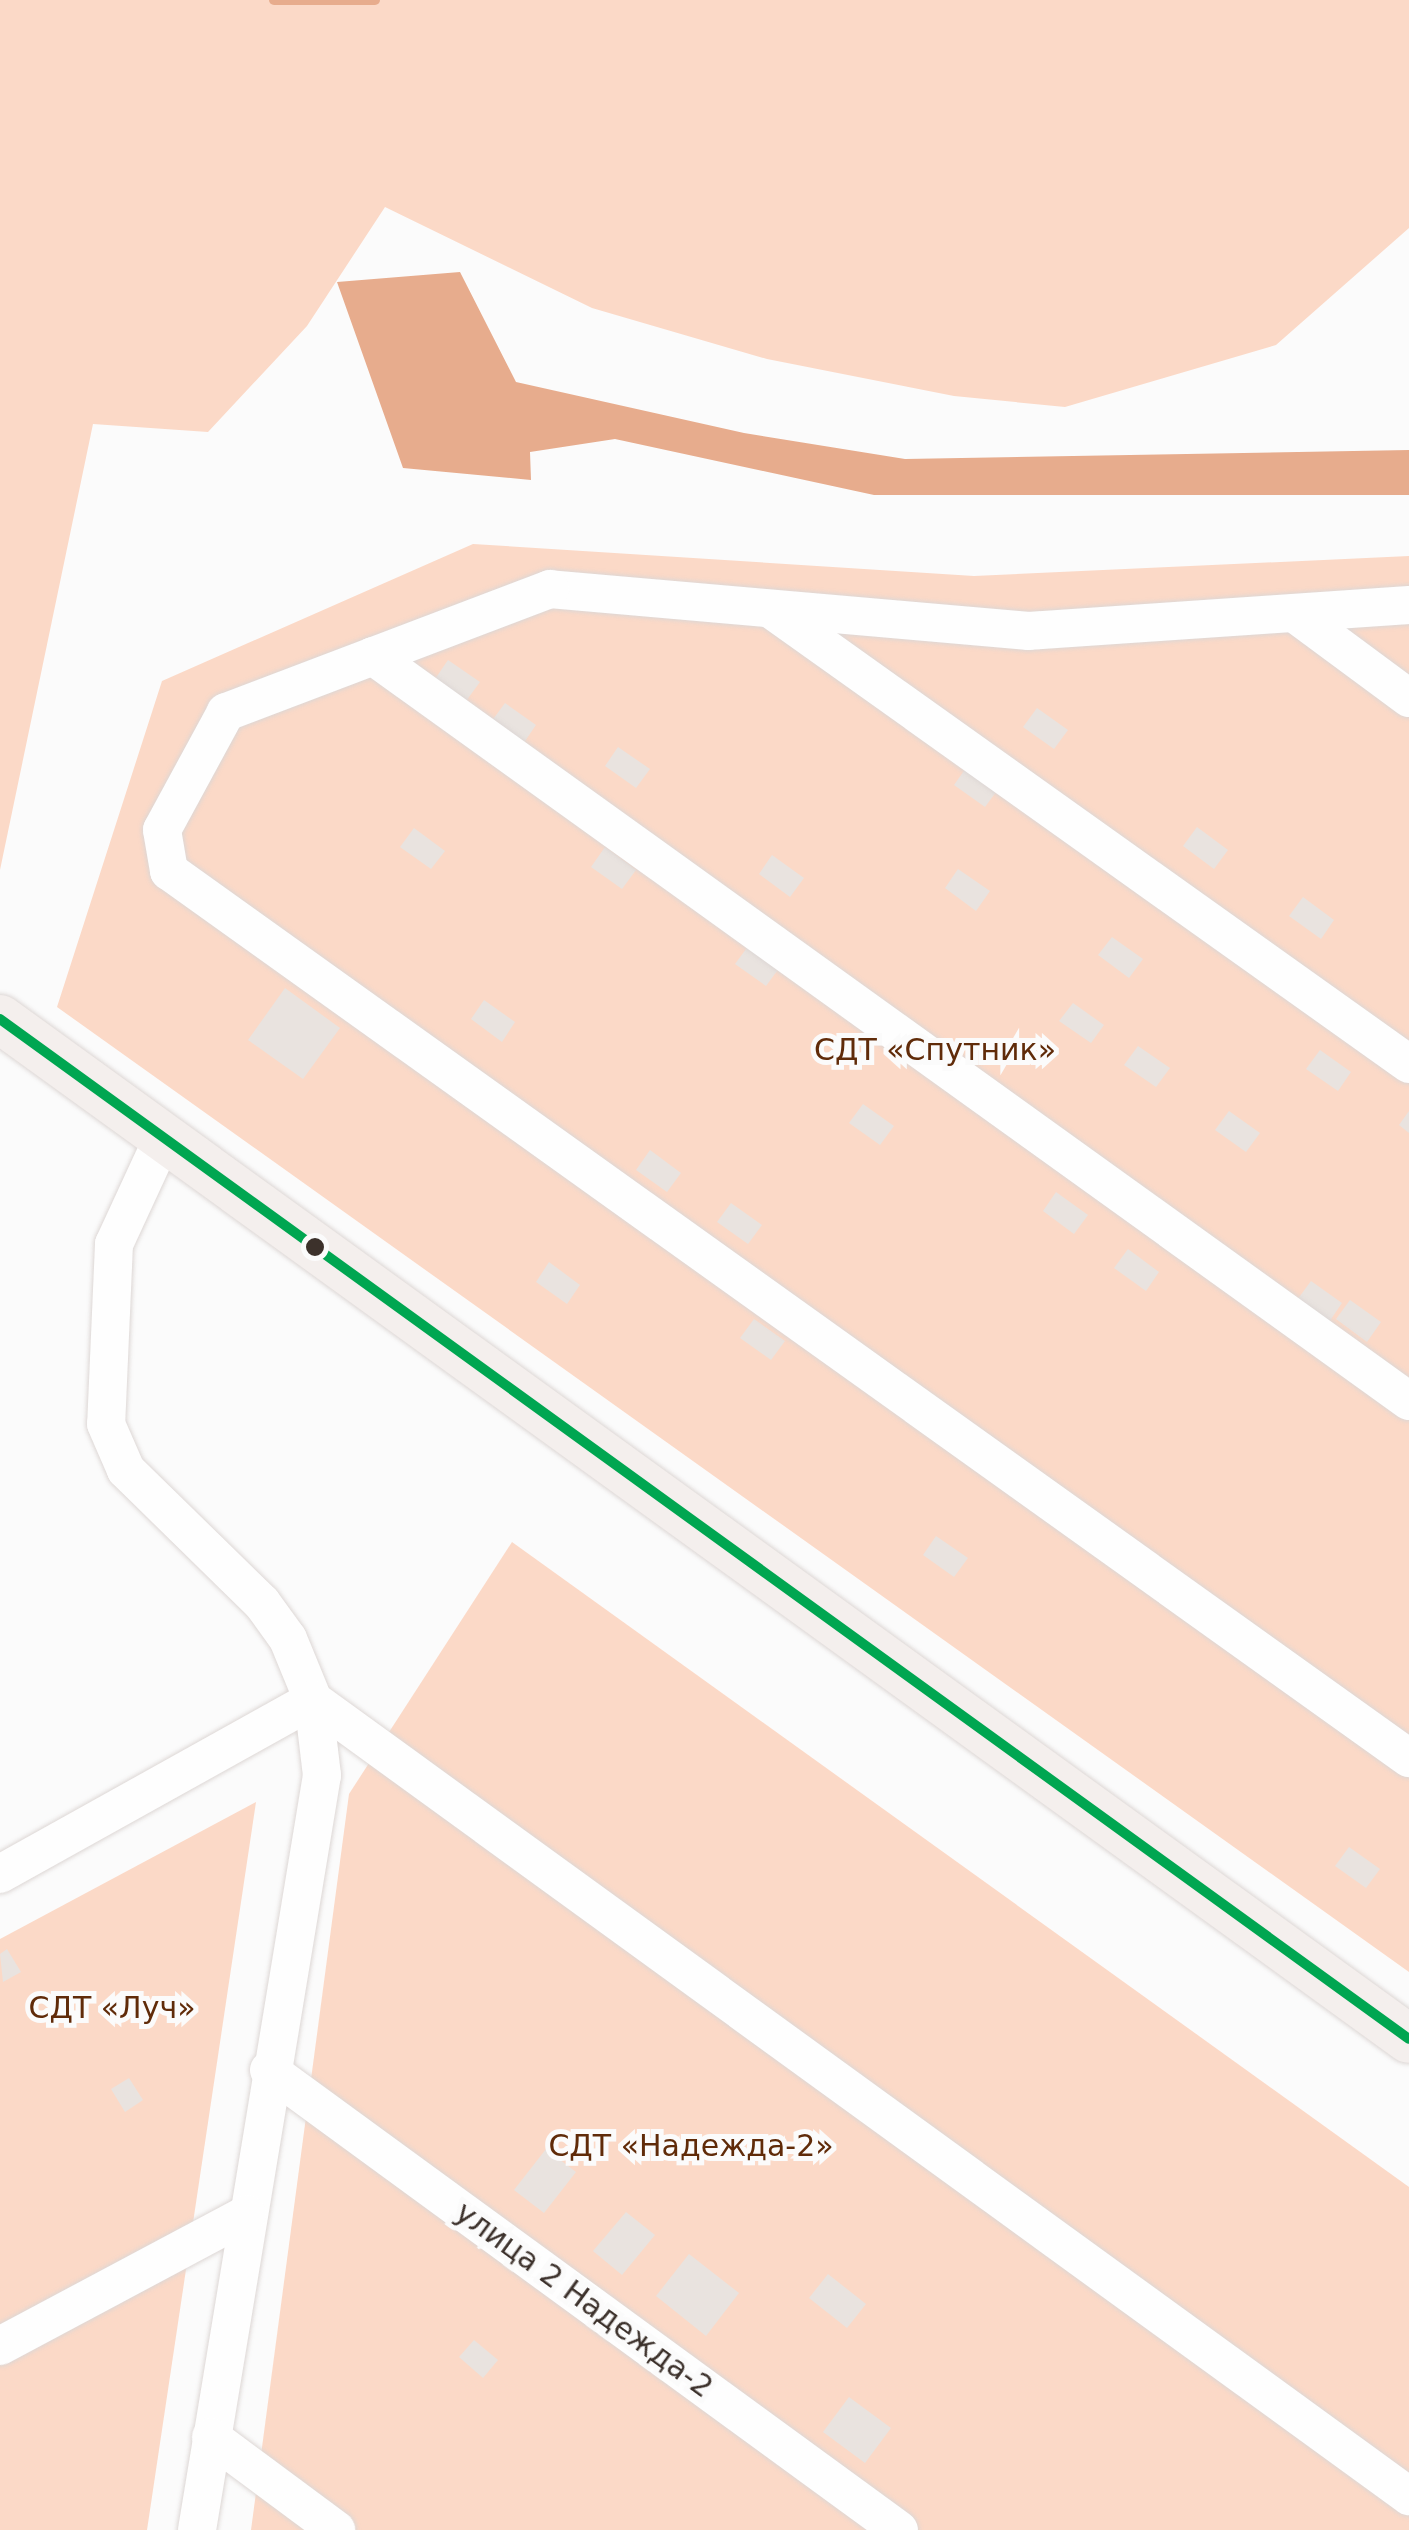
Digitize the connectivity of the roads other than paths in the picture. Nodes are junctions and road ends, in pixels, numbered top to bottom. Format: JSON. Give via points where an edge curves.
{"nodes":[{"id":1,"x":1409,"y":605,"type":"edge"},
{"id":2,"x":769,"y":608,"type":"junction"},
{"id":3,"x":1294,"y":613,"type":"junction"},
{"id":4,"x":373,"y":656,"type":"junction"},
{"id":5,"x":1409,"y":698,"type":"edge"},
{"id":6,"x":0,"y":1020,"type":"edge"},
{"id":7,"x":1409,"y":1064,"type":"edge"},
{"id":8,"x":163,"y":1138,"type":"junction"},
{"id":9,"x":1409,"y":1401,"type":"edge"},
{"id":10,"x":313,"y":1700,"type":"junction"},
{"id":11,"x":1409,"y":1758,"type":"edge"},
{"id":12,"x":0,"y":1874,"type":"edge"},
{"id":13,"x":1409,"y":2039,"type":"edge"},
{"id":14,"x":269,"y":2070,"type":"junction"},
{"id":15,"x":246,"y":2214,"type":"junction"},
{"id":16,"x":0,"y":2346,"type":"edge"},
{"id":17,"x":211,"y":2437,"type":"junction"},
{"id":18,"x":1409,"y":2496,"type":"edge"},
{"id":19,"x":196,"y":2530,"type":"edge"},
{"id":20,"x":336,"y":2530,"type":"edge"},
{"id":21,"x":898,"y":2530,"type":"edge"}],
"edges":[{"from":1,"to":3,"type":"street"},
{"from":2,"to":3,"type":"street","via":[[1029,630]]},
{"from":2,"to":4,"type":"street","via":[[550,590]]},
{"from":2,"to":7,"type":"street"},
{"from":3,"to":5,"type":"street"},
{"from":4,"to":9,"type":"street"},
{"from":4,"to":11,"type":"street","via":[[226,712],[162,830],[169,871]]},
{"from":6,"to":8,"type":"main road"},
{"from":8,"to":10,"type":"street","via":[[114,1244],[106,1424],[126,1470],[262,1603],[288,1640]]},
{"from":8,"to":13,"type":"main road"},
{"from":10,"to":12,"type":"street"},
{"from":10,"to":14,"type":"street","via":[[320,1817]]},
{"from":10,"to":18,"type":"street"},
{"from":14,"to":15,"type":"street"},
{"from":14,"to":21,"type":"street","name":"улица 2 Надежда-2"},
{"from":15,"to":16,"type":"street"},
{"from":15,"to":17,"type":"street"},
{"from":17,"to":19,"type":"street"},
{"from":17,"to":20,"type":"street"}]}
